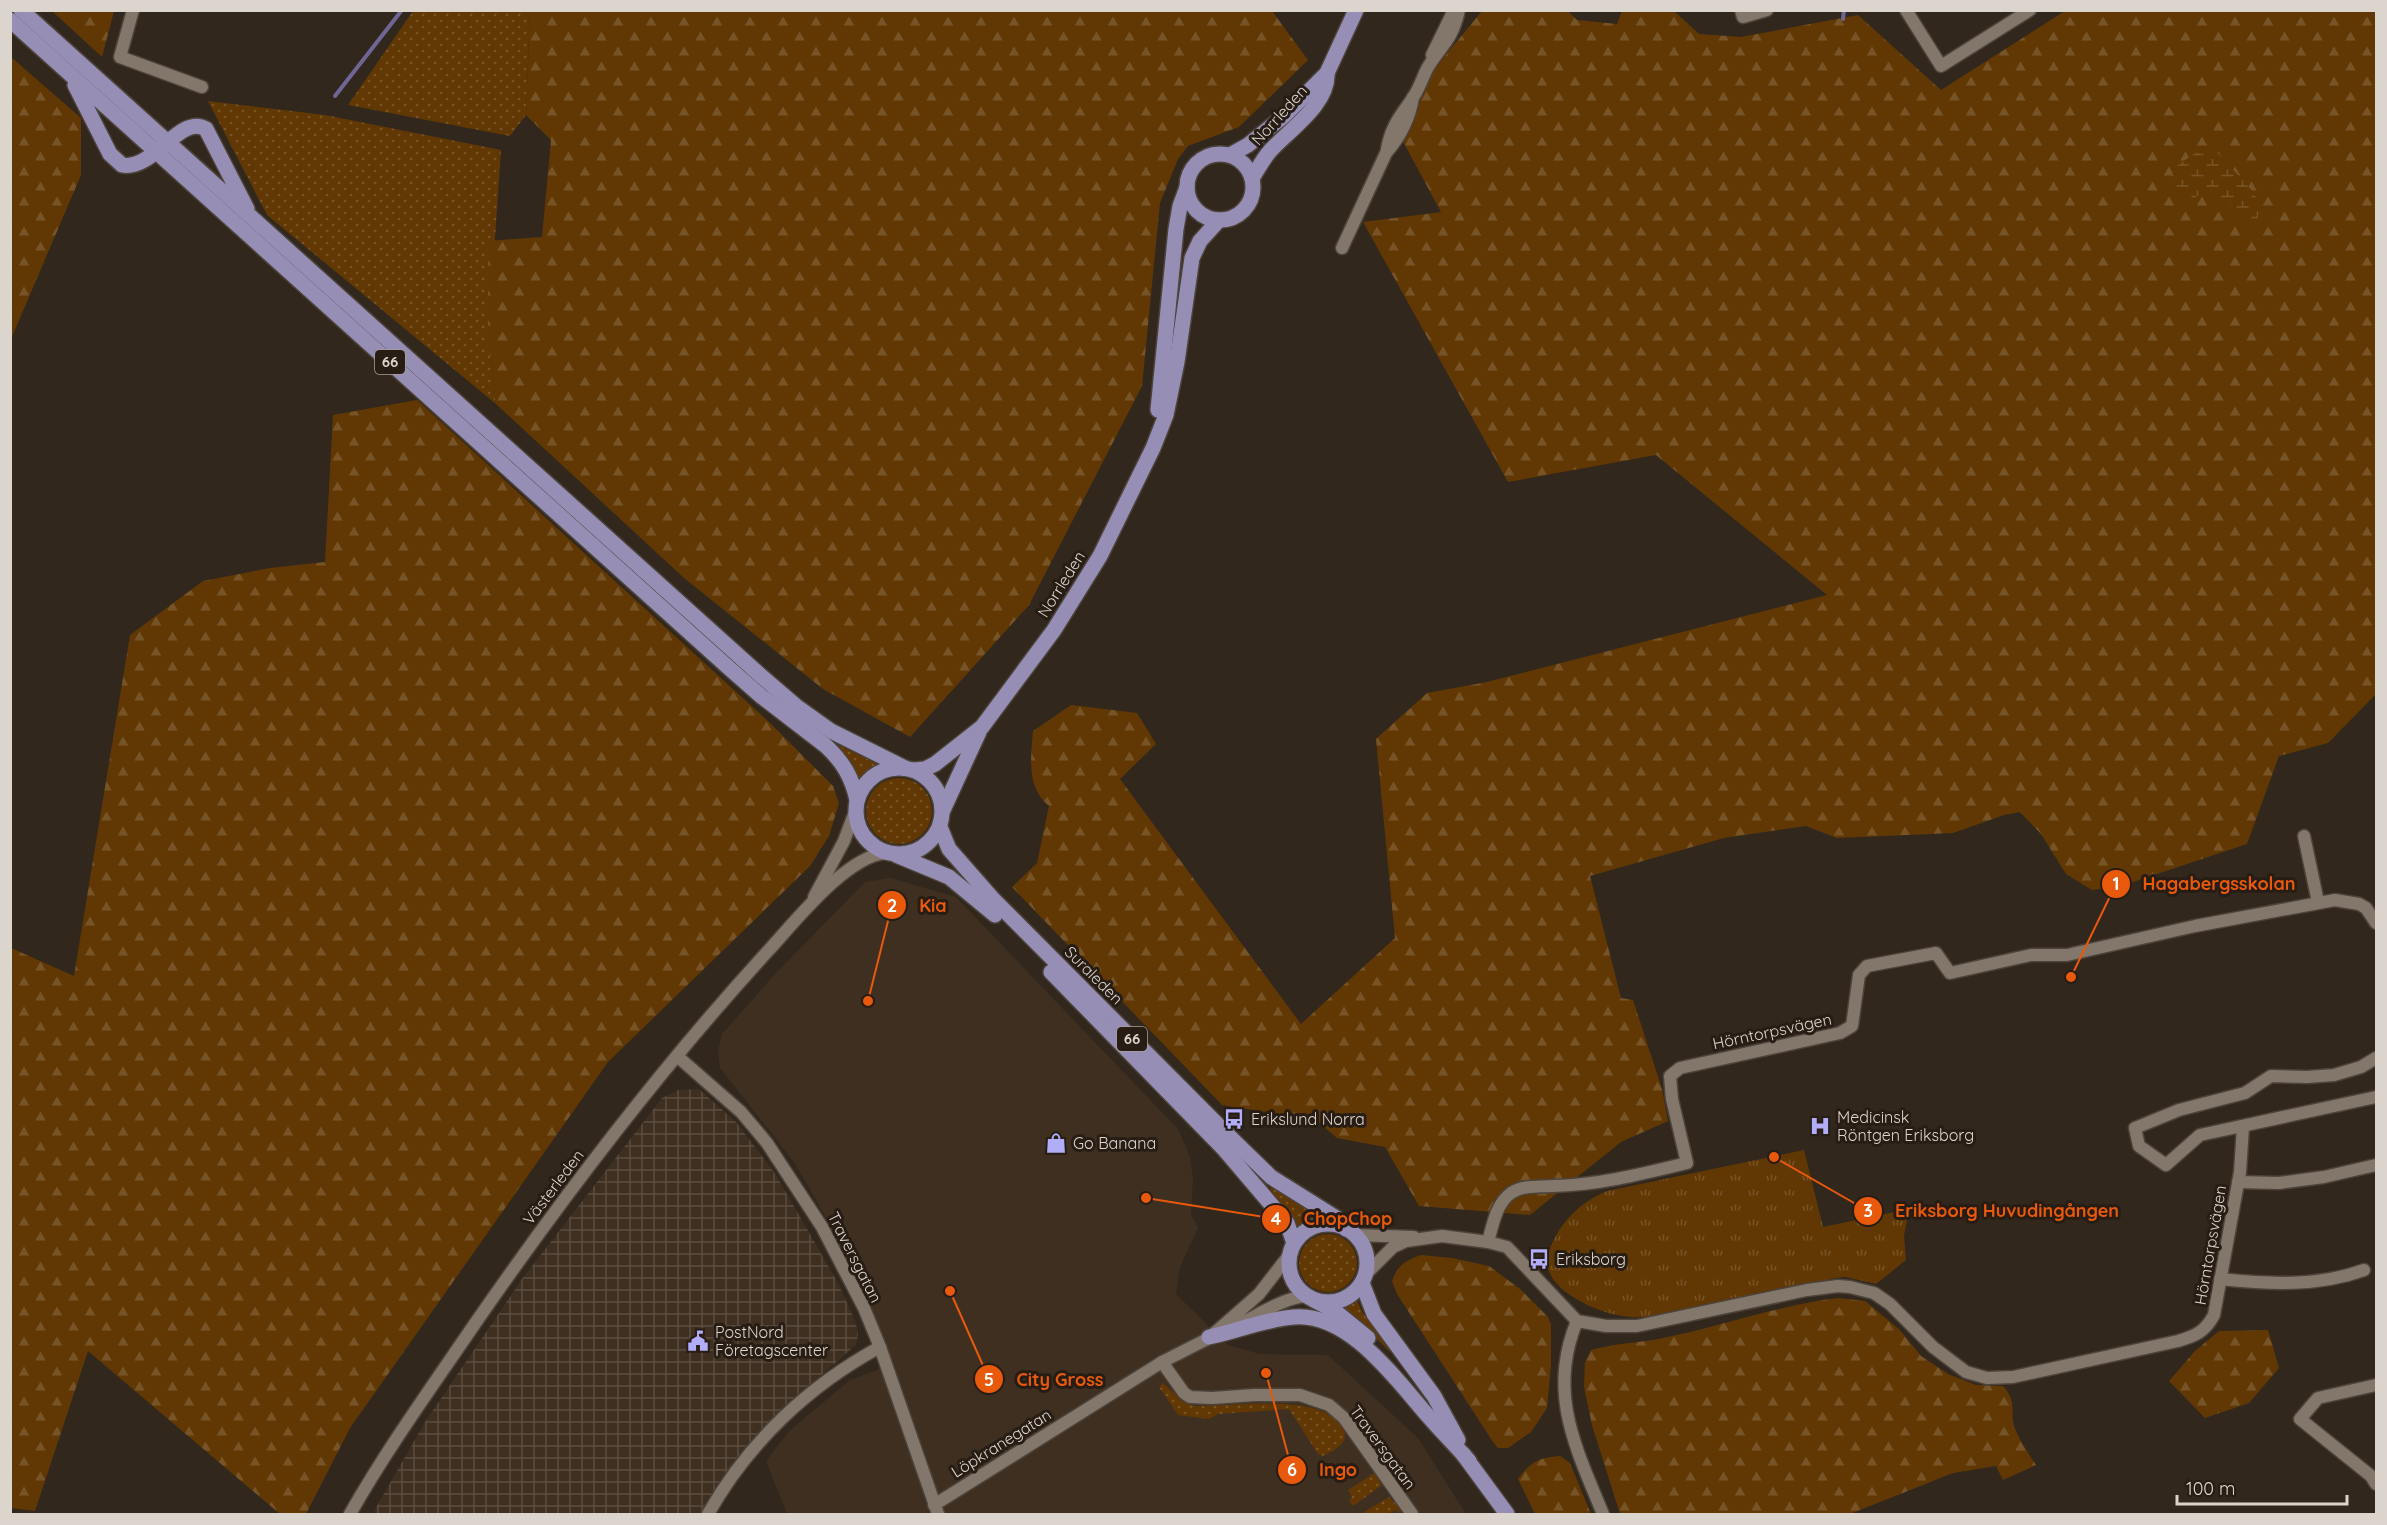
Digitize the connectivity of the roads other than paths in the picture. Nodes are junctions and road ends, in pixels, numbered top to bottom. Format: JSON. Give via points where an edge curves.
{"nodes":[{"id":1,"x":21,"y":10,"type":"edge"},
{"id":2,"x":133,"y":10,"type":"edge"},
{"id":3,"x":1356,"y":10,"type":"edge"},
{"id":4,"x":1454,"y":10,"type":"edge"},
{"id":5,"x":1459,"y":10,"type":"edge"},
{"id":6,"x":1767,"y":10,"type":"edge"},
{"id":7,"x":1906,"y":10,"type":"edge"},
{"id":8,"x":2030,"y":10,"type":"edge"},
{"id":9,"x":1742,"y":14,"type":"edge"},
{"id":10,"x":10,"y":20,"type":"edge"},
{"id":11,"x":59,"y":64,"type":"junction"},
{"id":12,"x":1429,"y":65,"type":"junction"},
{"id":13,"x":1327,"y":74,"type":"junction"},
{"id":14,"x":202,"y":87,"type":"dead end"},
{"id":15,"x":162,"y":148,"type":"junction"},
{"id":16,"x":1230,"y":156,"type":"junction"},
{"id":17,"x":1252,"y":178,"type":"junction"},
{"id":18,"x":1187,"y":187,"type":"junction"},
{"id":19,"x":1219,"y":220,"type":"junction"},
{"id":20,"x":255,"y":222,"type":"junction"},
{"id":21,"x":1342,"y":248,"type":"dead end"},
{"id":22,"x":1153,"y":448,"type":"junction"},
{"id":23,"x":982,"y":727,"type":"junction"},
{"id":24,"x":910,"y":769,"type":"junction"},
{"id":25,"x":856,"y":805,"type":"junction"},
{"id":26,"x":943,"y":810,"type":"junction"},
{"id":27,"x":940,"y":827,"type":"junction"},
{"id":28,"x":2304,"y":836,"type":"dead end"},
{"id":29,"x":891,"y":854,"type":"junction"},
{"id":30,"x":812,"y":902,"type":"junction"},
{"id":31,"x":2318,"y":902,"type":"junction"},
{"id":32,"x":2376,"y":923,"type":"edge"},
{"id":33,"x":677,"y":1056,"type":"junction"},
{"id":34,"x":2376,"y":1058,"type":"edge"},
{"id":35,"x":2376,"y":1097,"type":"edge"},
{"id":36,"x":2243,"y":1127,"type":"junction"},
{"id":37,"x":2376,"y":1165,"type":"edge"},
{"id":38,"x":2238,"y":1182,"type":"junction"},
{"id":39,"x":1351,"y":1232,"type":"junction"},
{"id":40,"x":1425,"y":1237,"type":"junction"},
{"id":41,"x":1488,"y":1242,"type":"junction"},
{"id":42,"x":1292,"y":1248,"type":"junction"},
{"id":43,"x":2364,"y":1270,"type":"dead end"},
{"id":44,"x":1364,"y":1279,"type":"junction"},
{"id":45,"x":2220,"y":1279,"type":"junction"},
{"id":46,"x":1310,"y":1298,"type":"junction"},
{"id":47,"x":1577,"y":1321,"type":"junction"},
{"id":48,"x":1209,"y":1337,"type":"junction"},
{"id":49,"x":879,"y":1347,"type":"junction"},
{"id":50,"x":1162,"y":1362,"type":"junction"},
{"id":51,"x":2376,"y":1384,"type":"edge"},
{"id":52,"x":1469,"y":1461,"type":"junction"},
{"id":53,"x":2376,"y":1484,"type":"edge"},
{"id":54,"x":936,"y":1510,"type":"edge"},
{"id":55,"x":350,"y":1515,"type":"edge"},
{"id":56,"x":708,"y":1515,"type":"edge"},
{"id":57,"x":1412,"y":1515,"type":"edge"},
{"id":58,"x":1507,"y":1515,"type":"edge"},
{"id":59,"x":1603,"y":1515,"type":"edge"}],
"edges":[{"from":1,"to":15,"type":"main road","number":"66"},
{"from":2,"to":14,"type":"street","via":[[120,57]]},
{"from":3,"to":13,"type":"main road","name":"Norrleden"},
{"from":4,"to":12,"type":"street"},
{"from":5,"to":12,"type":"street","via":[[1449,39]]},
{"from":6,"to":9,"type":"street"},
{"from":7,"to":8,"type":"street","via":[[1941,66]]},
{"from":10,"to":11,"type":"main road","number":"66"},
{"from":11,"to":15,"type":"main road","number":"66"},
{"from":11,"to":15,"type":"main road","number":"66","via":[[79,91],[113,159],[122,165],[135,165]]},
{"from":12,"to":21,"type":"street","via":[[1413,97],[1399,114],[1386,153]]},
{"from":13,"to":16,"type":"main road","name":"Norrleden","via":[[1284,116]]},
{"from":13,"to":17,"type":"main road","name":"Norrleden","via":[[1328,84],[1321,97],[1271,150]]},
{"from":15,"to":20,"type":"main road","number":"66"},
{"from":15,"to":20,"type":"main road","number":"66","via":[[190,126],[206,129]]},
{"from":15,"to":25,"type":"main road","number":"66","via":[[737,675],[836,755],[851,777]]},
{"from":16,"to":17,"type":"main road","via":[[1244,164]]},
{"from":16,"to":18,"type":"main road","via":[[1215,154],[1201,160],[1191,172]]},
{"from":17,"to":19,"type":"main road","via":[[1253,192],[1245,209],[1234,217]]},
{"from":18,"to":19,"type":"main road","via":[[1196,210]]},
{"from":18,"to":22,"type":"main road","name":"Norrleden","via":[[1176,229]]},
{"from":19,"to":22,"type":"main road","name":"Norrleden","via":[[1200,241],[1192,258],[1177,362],[1166,415]]},
{"from":20,"to":24,"type":"main road","number":"66","via":[[796,706],[848,740]]},
{"from":22,"to":23,"type":"main road","name":"Norrleden","via":[[1094,565],[1054,630]]},
{"from":23,"to":24,"type":"main road","name":"Norrleden","via":[[934,764]]},
{"from":23,"to":26,"type":"main road","name":"Norrleden"},
{"from":24,"to":25,"type":"main road","via":[[889,769],[875,775],[864,785]]},
{"from":24,"to":26,"type":"main road","number":"66","via":[[934,784]]},
{"from":25,"to":29,"type":"main road","number":"66","via":[[863,836],[874,847]]},
{"from":25,"to":30,"type":"street","name":"Västerleden","via":[[844,841]]},
{"from":26,"to":27,"type":"main road"},
{"from":27,"to":29,"type":"main road","via":[[919,850]]},
{"from":27,"to":39,"type":"main road","name":"Suraleden","number":"66","via":[[949,849],[992,898],[1225,1132],[1271,1177],[1338,1219]]},
{"from":28,"to":31,"type":"street"},
{"from":29,"to":30,"type":"street","name":"Västerleden","via":[[871,855],[856,863]]},
{"from":29,"to":42,"type":"main road","name":"Suraleden","number":"66","via":[[949,877],[984,904],[1223,1148],[1287,1223]]},
{"from":30,"to":33,"type":"street","name":"Västerleden"},
{"from":31,"to":32,"type":"street","name":"Hörntorpsvägen","via":[[2353,902],[2366,908]]},
{"from":31,"to":41,"type":"street","name":"Hörntorpsvägen","via":[[2067,955],[2031,955],[1950,973],[1936,953],[1867,966],[1859,975],[1852,1026],[1840,1034],[1680,1068],[1670,1076],[1671,1099],[1687,1163],[1611,1181],[1526,1187],[1512,1193],[1498,1207]]},
{"from":33,"to":49,"type":"street","name":"Traversgatan","via":[[741,1112],[797,1185],[843,1265]]},
{"from":33,"to":55,"type":"street","name":"Västerleden","via":[[506,1278],[389,1448]]},
{"from":34,"to":36,"type":"street","via":[[2334,1075],[2271,1077],[2245,1093],[2179,1110],[2135,1128],[2139,1146],[2166,1165],[2200,1135]]},
{"from":35,"to":36,"type":"street"},
{"from":36,"to":38,"type":"street","name":"Hörntorpsvägen"},
{"from":37,"to":38,"type":"street","via":[[2279,1183]]},
{"from":38,"to":45,"type":"street","name":"Hörntorpsvägen"},
{"from":39,"to":40,"type":"street"},
{"from":39,"to":42,"type":"main road","via":[[1330,1224],[1320,1225],[1304,1232]]},
{"from":39,"to":44,"type":"main road","number":"66","via":[[1366,1254]]},
{"from":40,"to":41,"type":"street"},
{"from":40,"to":44,"type":"street","via":[[1393,1247]]},
{"from":41,"to":47,"type":"street","via":[[1506,1247]]},
{"from":42,"to":46,"type":"main road","number":"66","via":[[1290,1274],[1294,1284]]},
{"from":42,"to":48,"type":"street","name":"Löpkranegatan","via":[[1280,1270],[1259,1294]]},
{"from":43,"to":45,"type":"street","via":[[2306,1283]]},
{"from":44,"to":46,"type":"main road","via":[[1351,1295],[1340,1301],[1326,1303]]},
{"from":44,"to":52,"type":"main road","number":"66","via":[[1374,1314],[1434,1396]]},
{"from":45,"to":47,"type":"street","name":"Hörntorpsvägen","via":[[2214,1316],[2202,1332],[2192,1337],[2013,1377],[1987,1378],[1965,1372],[1890,1304],[1874,1293],[1850,1287],[1807,1290],[1637,1326]]},
{"from":46,"to":48,"type":"street","name":"Löpkranegatan","via":[[1294,1298],[1267,1308]]},
{"from":46,"to":52,"type":"main road","number":"66","via":[[1335,1311],[1381,1351]]},
{"from":47,"to":59,"type":"street","via":[[1564,1360],[1564,1401],[1569,1425]]},
{"from":48,"to":50,"type":"street","name":"Löpkranegatan"},
{"from":48,"to":52,"type":"main road","via":[[1294,1317],[1328,1323],[1359,1342],[1398,1378]]},
{"from":49,"to":54,"type":"street","name":"Traversgatan"},
{"from":49,"to":56,"type":"street","via":[[836,1374],[777,1424],[743,1462]]},
{"from":50,"to":54,"type":"street","name":"Löpkranegatan"},
{"from":50,"to":57,"type":"street","name":"Traversgatan","via":[[1190,1396],[1300,1395],[1329,1405],[1344,1418]]},
{"from":51,"to":53,"type":"street","via":[[2318,1398],[2300,1419]]},
{"from":52,"to":58,"type":"main road","number":"66"}]}
